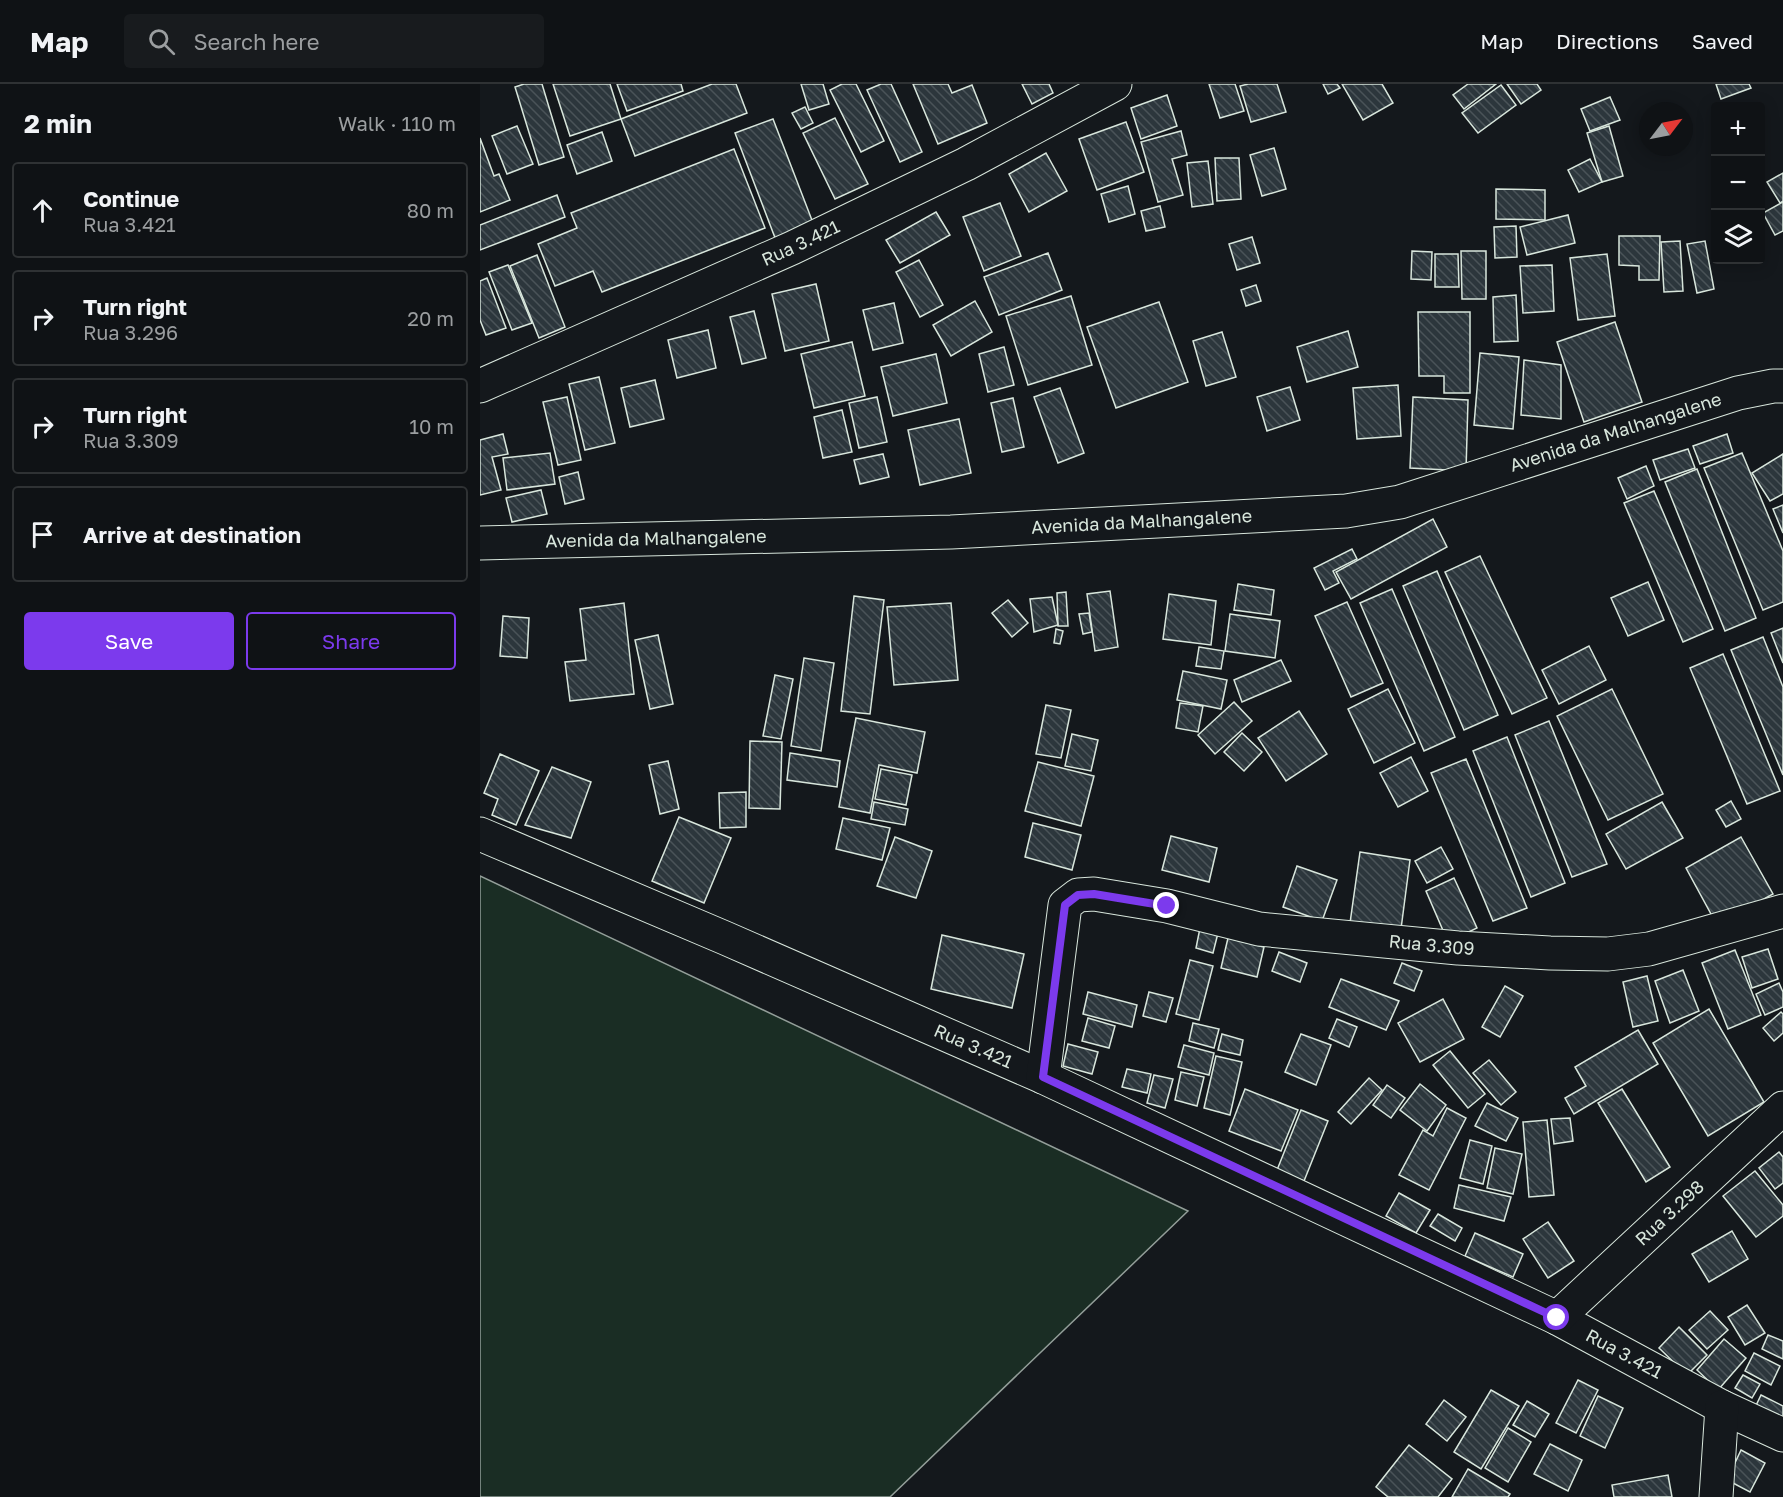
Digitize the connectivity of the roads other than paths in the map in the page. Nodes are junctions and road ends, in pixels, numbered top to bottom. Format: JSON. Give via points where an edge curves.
{"nodes":[{"id":1,"x":1115,"y":84,"type":"edge"},
{"id":2,"x":1783,"y":386,"type":"edge"},
{"id":3,"x":480,"y":387,"type":"edge"},
{"id":4,"x":480,"y":543,"type":"edge"},
{"id":5,"x":480,"y":834,"type":"edge"},
{"id":6,"x":1783,"y":911,"type":"edge"},
{"id":7,"x":1043,"y":1077,"type":"junction"},
{"id":8,"x":1783,"y":1108,"type":"edge"},
{"id":9,"x":1557,"y":1318,"type":"junction"},
{"id":10,"x":1722,"y":1407,"type":"junction"},
{"id":11,"x":1783,"y":1435,"type":"edge"},
{"id":12,"x":1716,"y":1497,"type":"edge"}],
"edges":[{"from":1,"to":3,"type":"street","name":"Rua 3.421","via":[[966,164],[792,248]]},
{"from":2,"to":4,"type":"street","name":"Avenida da Malhangalene","via":[[1738,393],[1400,502],[1346,511],[951,532]]},
{"from":5,"to":7,"type":"street","name":"Rua 3.421"},
{"from":6,"to":7,"type":"street","name":"Rua 3.309","via":[[1649,949],[1608,954],[1550,953],[1259,928],[1167,906],[1078,895],[1065,905]]},
{"from":7,"to":9,"type":"street","name":"Rua 3.421"},
{"from":8,"to":9,"type":"street","name":"Rua 3.298"},
{"from":9,"to":10,"type":"street","name":"Rua 3.421"},
{"from":10,"to":11,"type":"street","name":"Rua 3.421"},
{"from":10,"to":12,"type":"street"}]}
